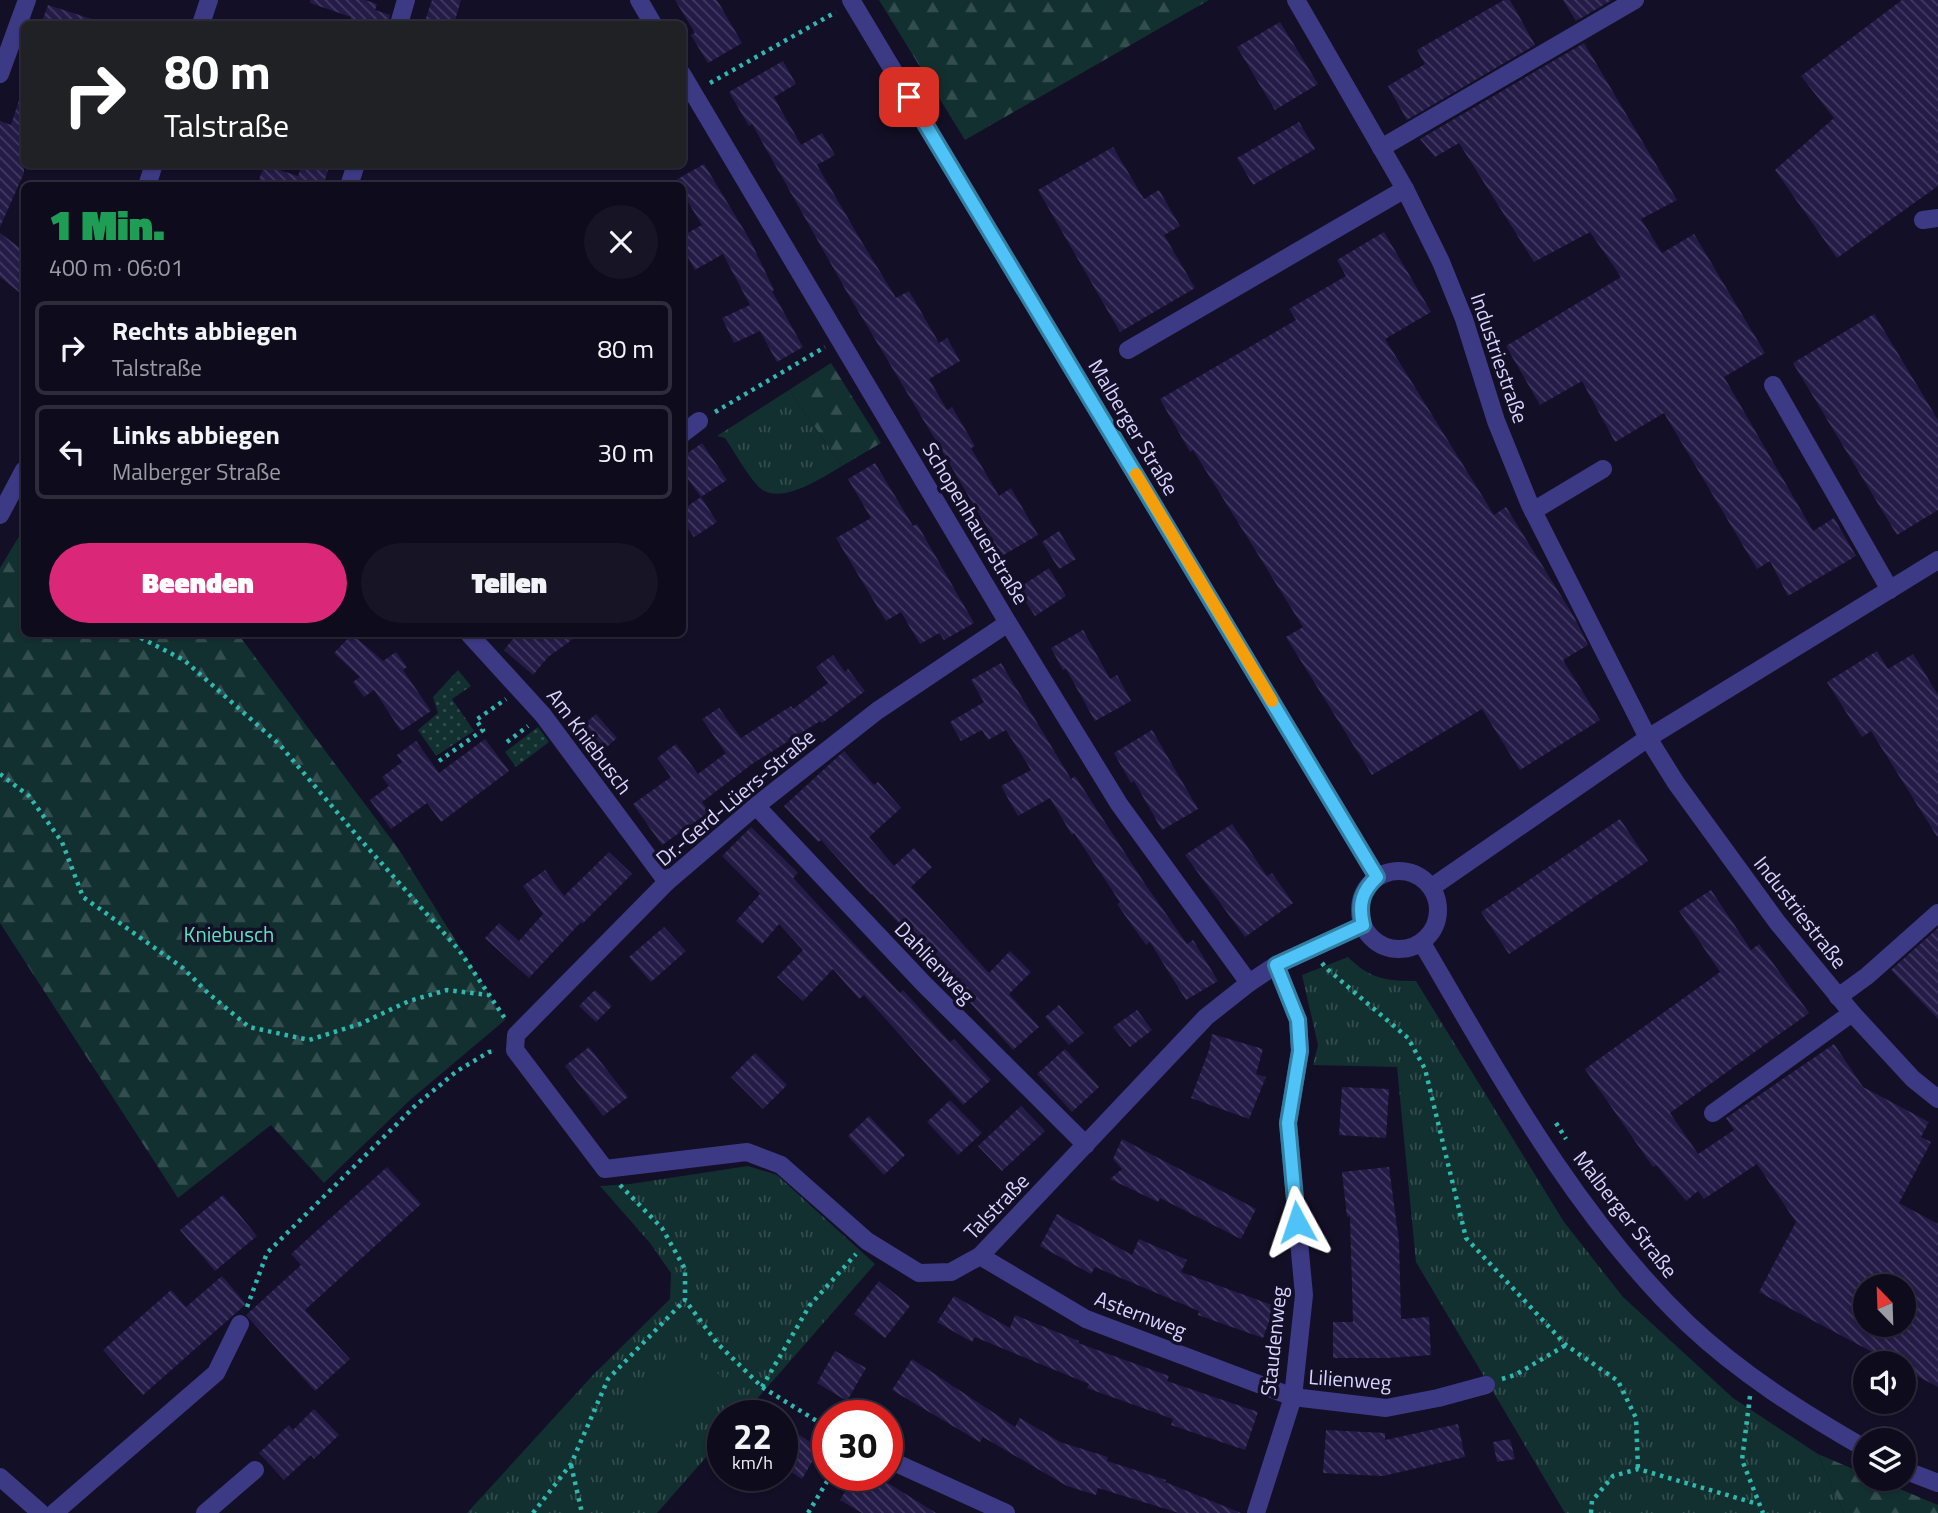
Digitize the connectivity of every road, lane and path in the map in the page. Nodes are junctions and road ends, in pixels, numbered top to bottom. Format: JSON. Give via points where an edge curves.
{"nodes":[{"id":1,"x":27,"y":0,"type":"edge"},
{"id":2,"x":209,"y":0,"type":"edge"},
{"id":3,"x":406,"y":0,"type":"edge"},
{"id":4,"x":639,"y":0,"type":"edge"},
{"id":5,"x":1296,"y":0,"type":"edge"},
{"id":6,"x":1635,"y":0,"type":"edge"},
{"id":7,"x":852,"y":1,"type":"edge"},
{"id":8,"x":202,"y":21,"type":"edge"},
{"id":9,"x":400,"y":21,"type":"edge"},
{"id":10,"x":651,"y":21,"type":"edge"},
{"id":11,"x":0,"y":74,"type":"edge"},
{"id":12,"x":686,"y":80,"type":"edge"},
{"id":13,"x":694,"y":93,"type":"junction"},
{"id":14,"x":1381,"y":148,"type":"junction"},
{"id":15,"x":1405,"y":189,"type":"junction"},
{"id":16,"x":840,"y":338,"type":"junction"},
{"id":17,"x":1128,"y":350,"type":"dead end"},
{"id":18,"x":1773,"y":385,"type":"dead end"},
{"id":19,"x":699,"y":421,"type":"joint"},
{"id":20,"x":686,"y":431,"type":"edge"},
{"id":21,"x":1603,"y":469,"type":"dead end"},
{"id":22,"x":21,"y":473,"type":"edge"},
{"id":23,"x":6,"y":490,"type":"edge"},
{"id":24,"x":1533,"y":511,"type":"junction"},
{"id":25,"x":0,"y":514,"type":"edge"},
{"id":26,"x":1938,"y":561,"type":"edge"},
{"id":27,"x":1890,"y":590,"type":"junction"},
{"id":28,"x":1008,"y":623,"type":"junction"},
{"id":29,"x":139,"y":637,"type":"edge"},
{"id":30,"x":475,"y":637,"type":"edge"},
{"id":31,"x":520,"y":688,"type":"junction"},
{"id":32,"x":543,"y":715,"type":"junction"},
{"id":33,"x":1648,"y":738,"type":"junction"},
{"id":34,"x":507,"y":742,"type":"dead end"},
{"id":35,"x":439,"y":761,"type":"dead end"},
{"id":36,"x":0,"y":774,"type":"edge"},
{"id":37,"x":756,"y":806,"type":"junction"},
{"id":38,"x":1377,"y":877,"type":"junction"},
{"id":39,"x":667,"y":882,"type":"junction"},
{"id":40,"x":1432,"y":887,"type":"junction"},
{"id":41,"x":1938,"y":913,"type":"edge"},
{"id":42,"x":1363,"y":925,"type":"junction"},
{"id":43,"x":1422,"y":943,"type":"junction"},
{"id":44,"x":1312,"y":947,"type":"junction"},
{"id":45,"x":1276,"y":965,"type":"junction"},
{"id":46,"x":1249,"y":983,"type":"junction"},
{"id":47,"x":488,"y":995,"type":"junction"},
{"id":48,"x":1838,"y":997,"type":"junction"},
{"id":49,"x":1852,"y":1013,"type":"junction"},
{"id":50,"x":515,"y":1042,"type":"junction"},
{"id":51,"x":1938,"y":1099,"type":"edge"},
{"id":52,"x":1713,"y":1113,"type":"dead end"},
{"id":53,"x":1553,"y":1119,"type":"dead end"},
{"id":54,"x":1567,"y":1140,"type":"dead end"},
{"id":55,"x":1086,"y":1145,"type":"junction"},
{"id":56,"x":605,"y":1169,"type":"junction"},
{"id":57,"x":867,"y":1241,"type":"junction"},
{"id":58,"x":981,"y":1256,"type":"junction"},
{"id":59,"x":685,"y":1300,"type":"junction"},
{"id":60,"x":240,"y":1324,"type":"joint"},
{"id":61,"x":1566,"y":1345,"type":"junction"},
{"id":62,"x":1755,"y":1380,"type":"junction"},
{"id":63,"x":1486,"y":1385,"type":"joint"},
{"id":64,"x":762,"y":1387,"type":"junction"},
{"id":65,"x":1293,"y":1397,"type":"junction"},
{"id":66,"x":812,"y":1418,"type":"edge"},
{"id":67,"x":1853,"y":1441,"type":"edge"},
{"id":68,"x":571,"y":1464,"type":"junction"},
{"id":69,"x":903,"y":1466,"type":"edge"},
{"id":70,"x":1638,"y":1469,"type":"junction"},
{"id":71,"x":255,"y":1470,"type":"dead end"},
{"id":72,"x":1916,"y":1475,"type":"edge"},
{"id":73,"x":0,"y":1476,"type":"edge"},
{"id":74,"x":1938,"y":1483,"type":"edge"},
{"id":75,"x":821,"y":1491,"type":"edge"},
{"id":76,"x":1758,"y":1504,"type":"junction"},
{"id":77,"x":41,"y":1513,"type":"edge"},
{"id":78,"x":54,"y":1513,"type":"edge"},
{"id":79,"x":205,"y":1513,"type":"edge"},
{"id":80,"x":533,"y":1513,"type":"edge"},
{"id":81,"x":582,"y":1513,"type":"edge"},
{"id":82,"x":808,"y":1513,"type":"edge"},
{"id":83,"x":1006,"y":1513,"type":"edge"},
{"id":84,"x":1256,"y":1513,"type":"edge"},
{"id":85,"x":1591,"y":1513,"type":"edge"},
{"id":86,"x":1763,"y":1513,"type":"edge"}],
"edges":[{"from":1,"to":11,"type":"street"},
{"from":2,"to":8,"type":"street"},
{"from":3,"to":9,"type":"street"},
{"from":4,"to":10,"type":"street"},
{"from":5,"to":14,"type":"street","name":"Industriestraße"},
{"from":6,"to":14,"type":"street"},
{"from":7,"to":13,"type":"path"},
{"from":7,"to":38,"type":"street","name":"Malberger Straße"},
{"from":12,"to":13,"type":"street","name":"Schopenhauerstraße"},
{"from":13,"to":16,"type":"street","name":"Schopenhauerstraße"},
{"from":14,"to":15,"type":"street","name":"Industriestraße"},
{"from":15,"to":17,"type":"street"},
{"from":15,"to":24,"type":"street","name":"Industriestraße","via":[[1441,261],[1496,421]]},
{"from":16,"to":19,"type":"path"},
{"from":16,"to":28,"type":"street","name":"Schopenhauerstraße"},
{"from":18,"to":27,"type":"street"},
{"from":19,"to":20,"type":"street"},
{"from":21,"to":24,"type":"street"},
{"from":22,"to":23,"type":"street"},
{"from":23,"to":25,"type":"street"},
{"from":24,"to":33,"type":"street","name":"Industriestraße"},
{"from":26,"to":27,"type":"street"},
{"from":27,"to":33,"type":"street"},
{"from":28,"to":37,"type":"street","name":"Dr.-Gerd-Lüers-Straße","via":[[877,711]]},
{"from":28,"to":46,"type":"street","name":"Schopenhauerstraße","via":[[1119,804]]},
{"from":29,"to":47,"type":"path","via":[[184,660],[279,744],[459,950]]},
{"from":30,"to":31,"type":"street","name":"Am Kniebusch"},
{"from":31,"to":32,"type":"street","name":"Am Kniebusch"},
{"from":31,"to":35,"type":"path","via":[[477,720],[483,730]]},
{"from":32,"to":34,"type":"path"},
{"from":32,"to":39,"type":"street","name":"Am Kniebusch"},
{"from":33,"to":40,"type":"street"},
{"from":33,"to":48,"type":"street","name":"Industriestraße","via":[[1777,922]]},
{"from":36,"to":47,"type":"path","via":[[29,796],[62,842],[83,897],[183,968],[249,1027],[309,1040],[447,990]]},
{"from":37,"to":39,"type":"street","name":"Dr.-Gerd-Lüers-Straße"},
{"from":37,"to":55,"type":"street","name":"Dahlienweg","via":[[923,983]]},
{"from":38,"to":40,"type":"street","via":[[1389,871],[1413,872]]},
{"from":38,"to":42,"type":"street","via":[[1361,898]]},
{"from":39,"to":50,"type":"street","name":"Dr.-Gerd-Lüers-Straße"},
{"from":40,"to":43,"type":"street","via":[[1438,898],[1437,923]]},
{"from":41,"to":48,"type":"street"},
{"from":42,"to":43,"type":"street","via":[[1377,943],[1388,948],[1400,950]]},
{"from":42,"to":44,"type":"street","name":"Talstraße"},
{"from":43,"to":62,"type":"street","name":"Malberger Straße","via":[[1527,1122],[1578,1195],[1636,1269],[1689,1325]]},
{"from":44,"to":45,"type":"street","name":"Talstraße"},
{"from":44,"to":61,"type":"path","via":[[1326,968],[1408,1038],[1425,1069],[1466,1238]]},
{"from":45,"to":46,"type":"street","name":"Talstraße"},
{"from":45,"to":65,"type":"street","name":"Staudenweg","via":[[1298,1020],[1300,1051],[1288,1123],[1304,1295]]},
{"from":46,"to":55,"type":"street","name":"Talstraße","via":[[1206,1017]]},
{"from":47,"to":50,"type":"path"},
{"from":48,"to":49,"type":"street","name":"Industriestraße"},
{"from":49,"to":51,"type":"street","name":"Industriestraße","via":[[1913,1079]]},
{"from":49,"to":52,"type":"street"},
{"from":50,"to":56,"type":"street"},
{"from":50,"to":60,"type":"path","via":[[457,1071],[416,1105],[297,1223],[268,1253]]},
{"from":53,"to":54,"type":"path"},
{"from":55,"to":58,"type":"street","name":"Talstraße"},
{"from":56,"to":57,"type":"street","name":"Talstraße","via":[[747,1152],[781,1165]]},
{"from":56,"to":59,"type":"path","via":[[662,1228],[685,1269]]},
{"from":57,"to":58,"type":"street","name":"Talstraße","via":[[919,1273],[951,1272]]},
{"from":57,"to":64,"type":"path","via":[[810,1305]]},
{"from":58,"to":65,"type":"street","name":"Asternweg","via":[[1086,1319]]},
{"from":59,"to":64,"type":"path","via":[[717,1343]]},
{"from":59,"to":68,"type":"path","via":[[608,1379]]},
{"from":60,"to":78,"type":"street","via":[[216,1373]]},
{"from":61,"to":63,"type":"path"},
{"from":61,"to":70,"type":"path","via":[[1618,1381],[1636,1418]]},
{"from":62,"to":67,"type":"street","name":"Malberger Straße"},
{"from":62,"to":76,"type":"path","via":[[1742,1460]]},
{"from":63,"to":65,"type":"street","name":"Lilienweg","via":[[1386,1408]]},
{"from":64,"to":66,"type":"path"},
{"from":65,"to":84,"type":"street","name":"Staudenweg"},
{"from":68,"to":80,"type":"path"},
{"from":68,"to":81,"type":"path"},
{"from":69,"to":83,"type":"street"},
{"from":70,"to":76,"type":"path"},
{"from":70,"to":85,"type":"path","via":[[1613,1476],[1592,1501]]},
{"from":71,"to":79,"type":"street"},
{"from":72,"to":74,"type":"street"},
{"from":73,"to":77,"type":"street"},
{"from":75,"to":82,"type":"path"},
{"from":76,"to":86,"type":"path"}]}
